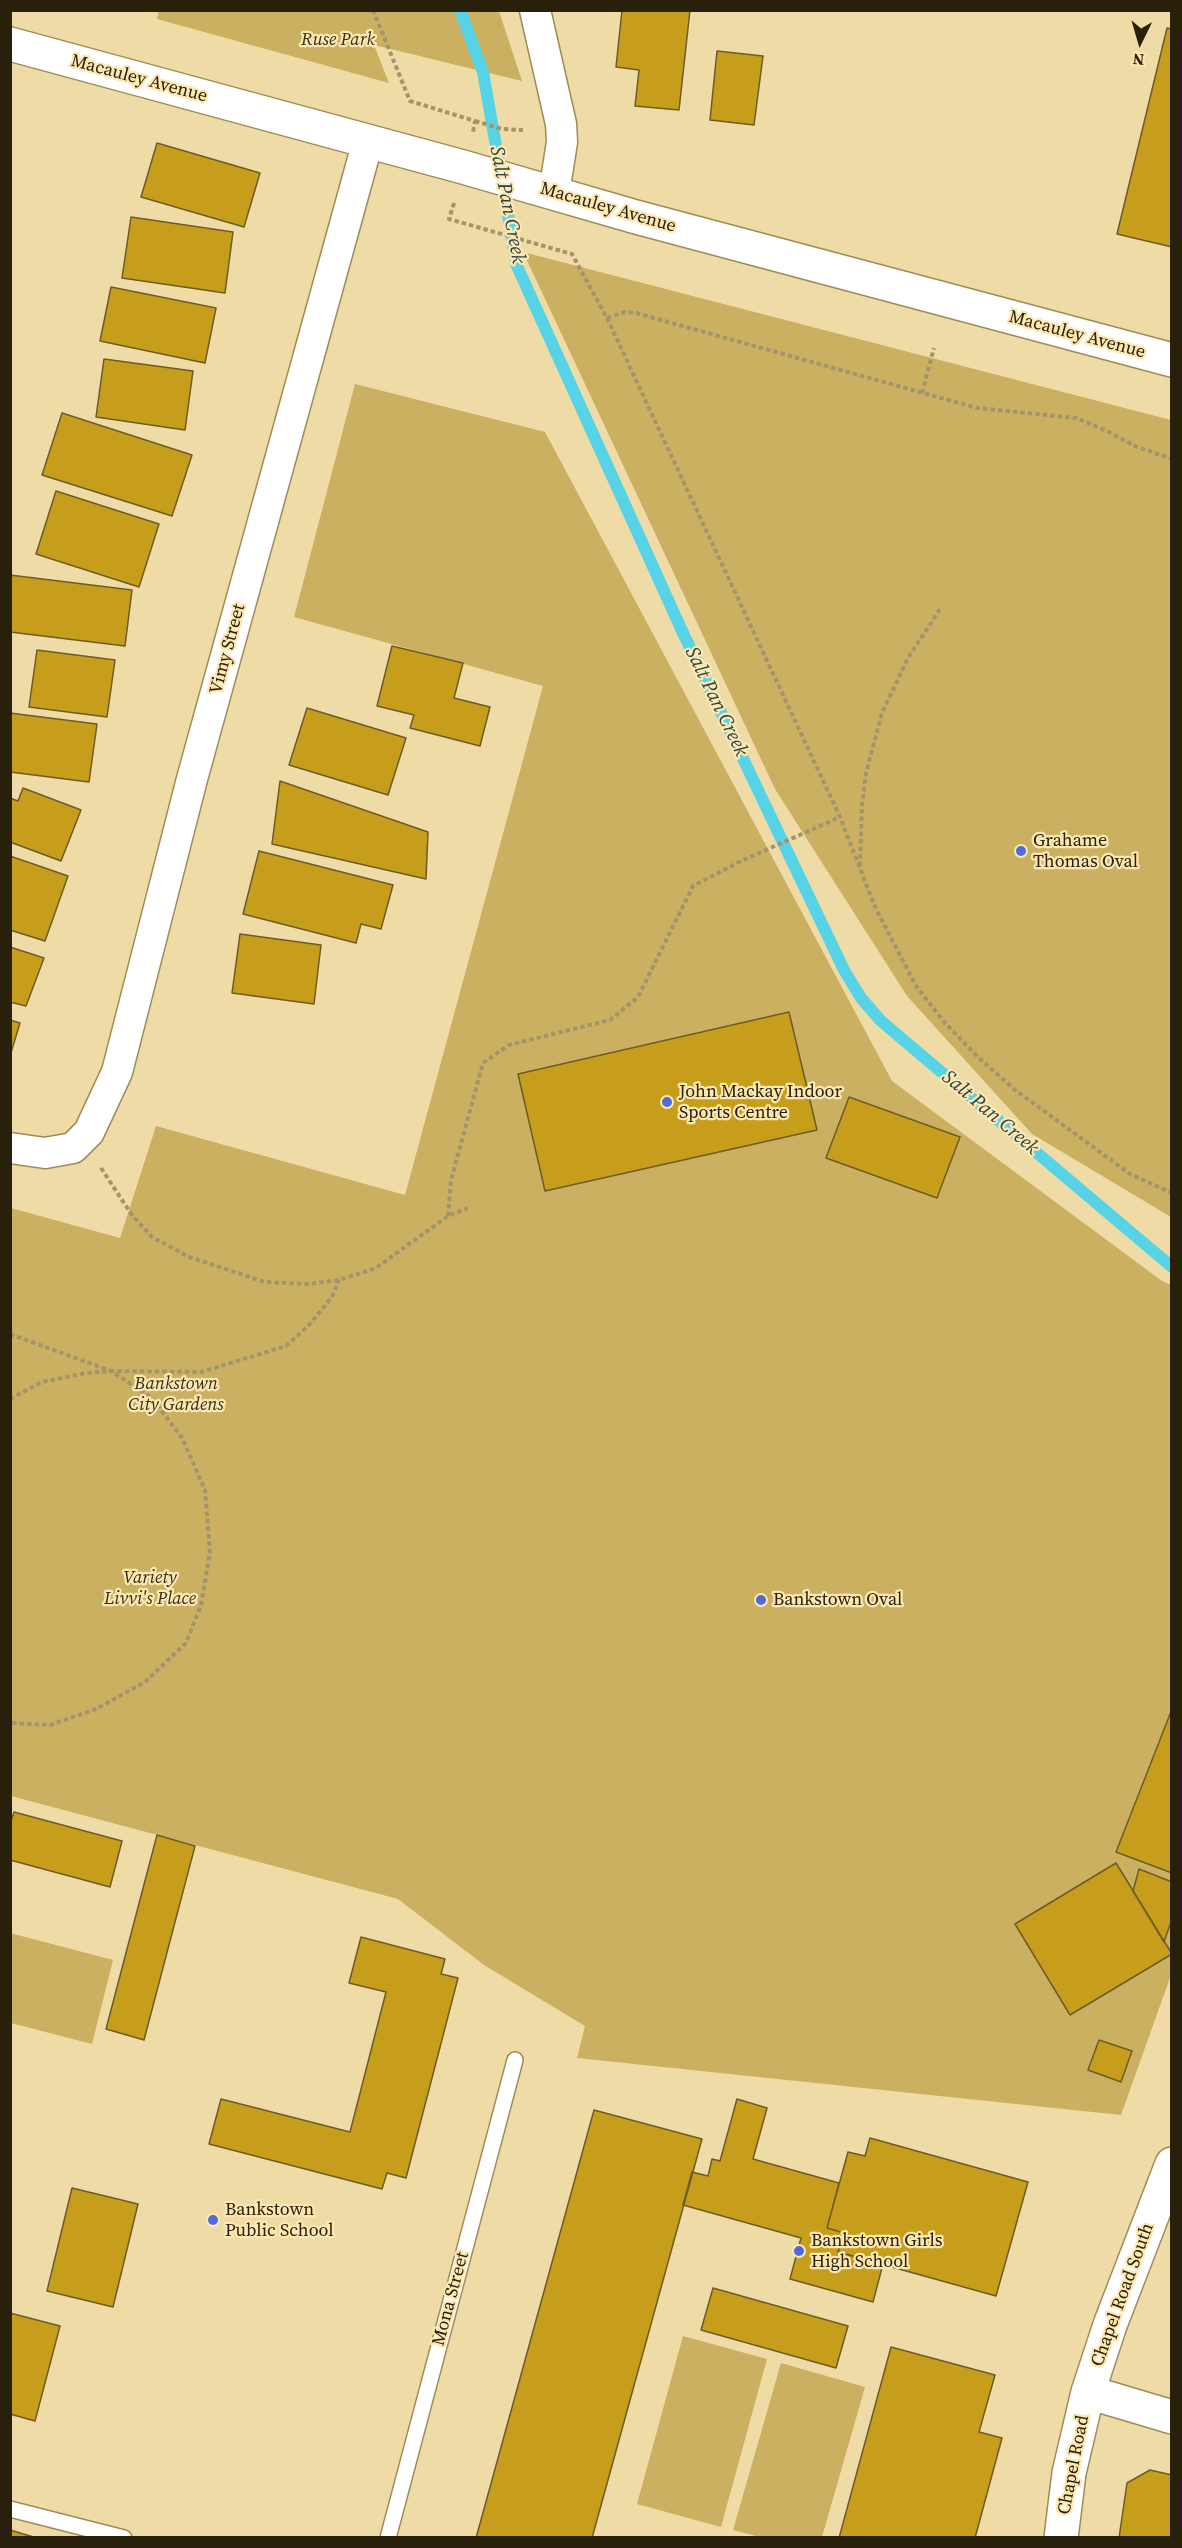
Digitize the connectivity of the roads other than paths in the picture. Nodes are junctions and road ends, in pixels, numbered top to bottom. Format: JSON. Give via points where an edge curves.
{"nodes":[{"id":1,"x":535,"y":10,"type":"edge"},
{"id":2,"x":10,"y":44,"type":"edge"},
{"id":3,"x":368,"y":141,"type":"junction"},
{"id":4,"x":554,"y":193,"type":"junction"},
{"id":5,"x":1172,"y":360,"type":"edge"},
{"id":6,"x":10,"y":1148,"type":"edge"},
{"id":7,"x":515,"y":2060,"type":"dead end"},
{"id":8,"x":1172,"y":2164,"type":"edge"},
{"id":9,"x":1088,"y":2392,"type":"junction"},
{"id":10,"x":1172,"y":2417,"type":"edge"},
{"id":11,"x":10,"y":2509,"type":"edge"},
{"id":12,"x":124,"y":2538,"type":"edge"},
{"id":13,"x":388,"y":2538,"type":"edge"},
{"id":14,"x":1061,"y":2538,"type":"edge"}],
"edges":[{"from":1,"to":4,"type":"street","via":[[561,124]]},
{"from":2,"to":3,"type":"main road","name":"Macauley Avenue"},
{"from":3,"to":4,"type":"main road","name":"Macauley Avenue"},
{"from":3,"to":6,"type":"street","name":"Vimy Street","via":[[192,779],[117,1072],[89,1132],[73,1148],[45,1153]]},
{"from":4,"to":5,"type":"main road","name":"Macauley Avenue"},
{"from":7,"to":13,"type":"lane","name":"Mona Street"},
{"from":8,"to":9,"type":"main road","name":"Chapel Road South"},
{"from":9,"to":10,"type":"main road"},
{"from":9,"to":14,"type":"main road","name":"Chapel Road","via":[[1069,2474]]},
{"from":11,"to":12,"type":"lane"}]}
